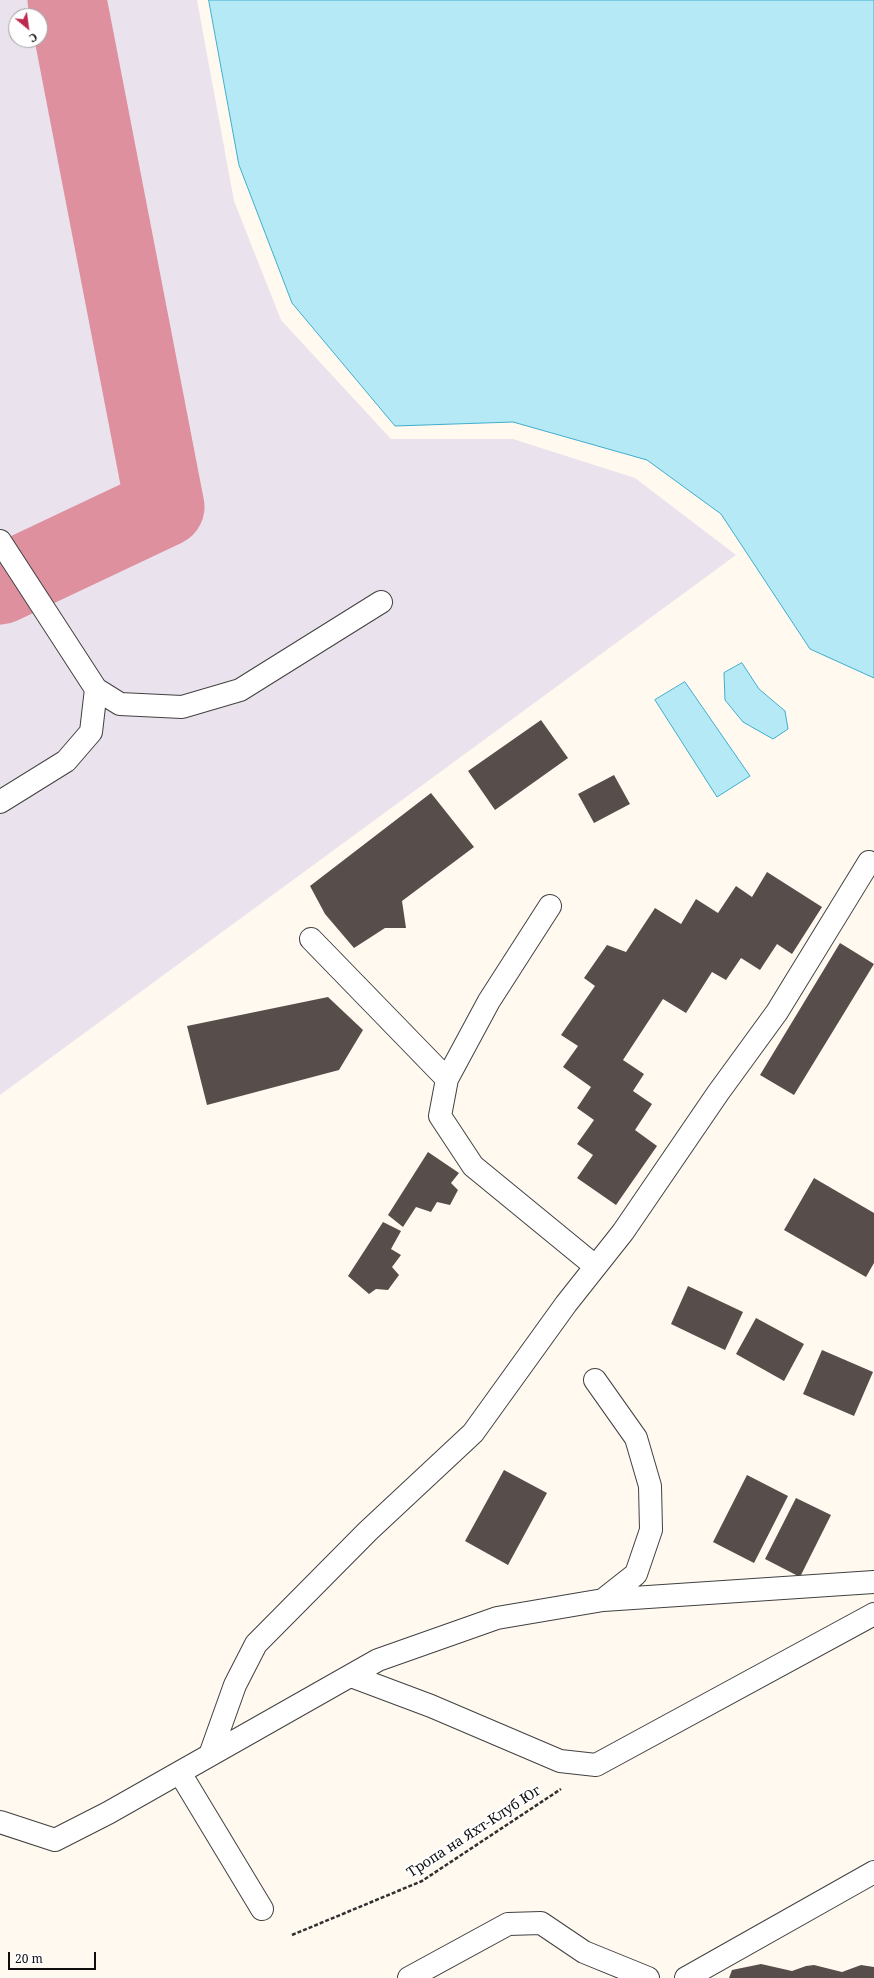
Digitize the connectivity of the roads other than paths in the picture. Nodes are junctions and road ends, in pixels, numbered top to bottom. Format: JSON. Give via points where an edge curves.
{"nodes":[{"id":1,"x":0,"y":541,"type":"edge"},
{"id":2,"x":381,"y":602,"type":"dead end"},
{"id":3,"x":96,"y":689,"type":"junction"},
{"id":4,"x":0,"y":802,"type":"edge"},
{"id":5,"x":869,"y":862,"type":"dead end"},
{"id":6,"x":550,"y":906,"type":"dead end"},
{"id":7,"x":311,"y":939,"type":"dead end"},
{"id":8,"x":447,"y":1079,"type":"junction"},
{"id":9,"x":595,"y":1266,"type":"junction"},
{"id":10,"x":595,"y":1380,"type":"dead end"},
{"id":11,"x":874,"y":1582,"type":"edge"},
{"id":12,"x":603,"y":1600,"type":"junction"},
{"id":13,"x":874,"y":1614,"type":"edge"},
{"id":14,"x":351,"y":1676,"type":"junction"},
{"id":15,"x":210,"y":1755,"type":"junction"},
{"id":16,"x":180,"y":1773,"type":"junction"},
{"id":17,"x":0,"y":1822,"type":"edge"},
{"id":18,"x":874,"y":1872,"type":"edge"},
{"id":19,"x":262,"y":1909,"type":"dead end"},
{"id":20,"x":409,"y":1978,"type":"edge"},
{"id":21,"x":648,"y":1978,"type":"edge"},
{"id":22,"x":686,"y":1978,"type":"edge"}],
"edges":[{"from":1,"to":3,"type":"lane"},
{"from":2,"to":3,"type":"lane","via":[[240,690],[182,707],[120,704]]},
{"from":3,"to":4,"type":"lane","via":[[91,732],[66,761]]},
{"from":5,"to":9,"type":"lane","via":[[777,1012],[623,1232]]},
{"from":6,"to":8,"type":"lane","via":[[490,1001]]},
{"from":7,"to":8,"type":"lane"},
{"from":8,"to":9,"type":"lane","via":[[440,1116],[473,1166]]},
{"from":9,"to":15,"type":"lane","via":[[474,1433],[368,1531],[256,1644],[235,1684]]},
{"from":10,"to":12,"type":"lane","via":[[636,1438],[650,1486],[651,1530],[636,1574]]},
{"from":11,"to":12,"type":"lane"},
{"from":12,"to":14,"type":"lane","via":[[497,1618],[378,1660]]},
{"from":13,"to":14,"type":"lane","via":[[596,1765],[560,1761],[431,1706]]},
{"from":14,"to":15,"type":"lane"},
{"from":15,"to":16,"type":"lane"},
{"from":16,"to":17,"type":"lane","via":[[108,1814],[55,1840]]},
{"from":16,"to":19,"type":"lane"},
{"from":18,"to":22,"type":"lane"},
{"from":20,"to":21,"type":"lane","via":[[508,1924],[541,1923],[584,1952]]}]}
